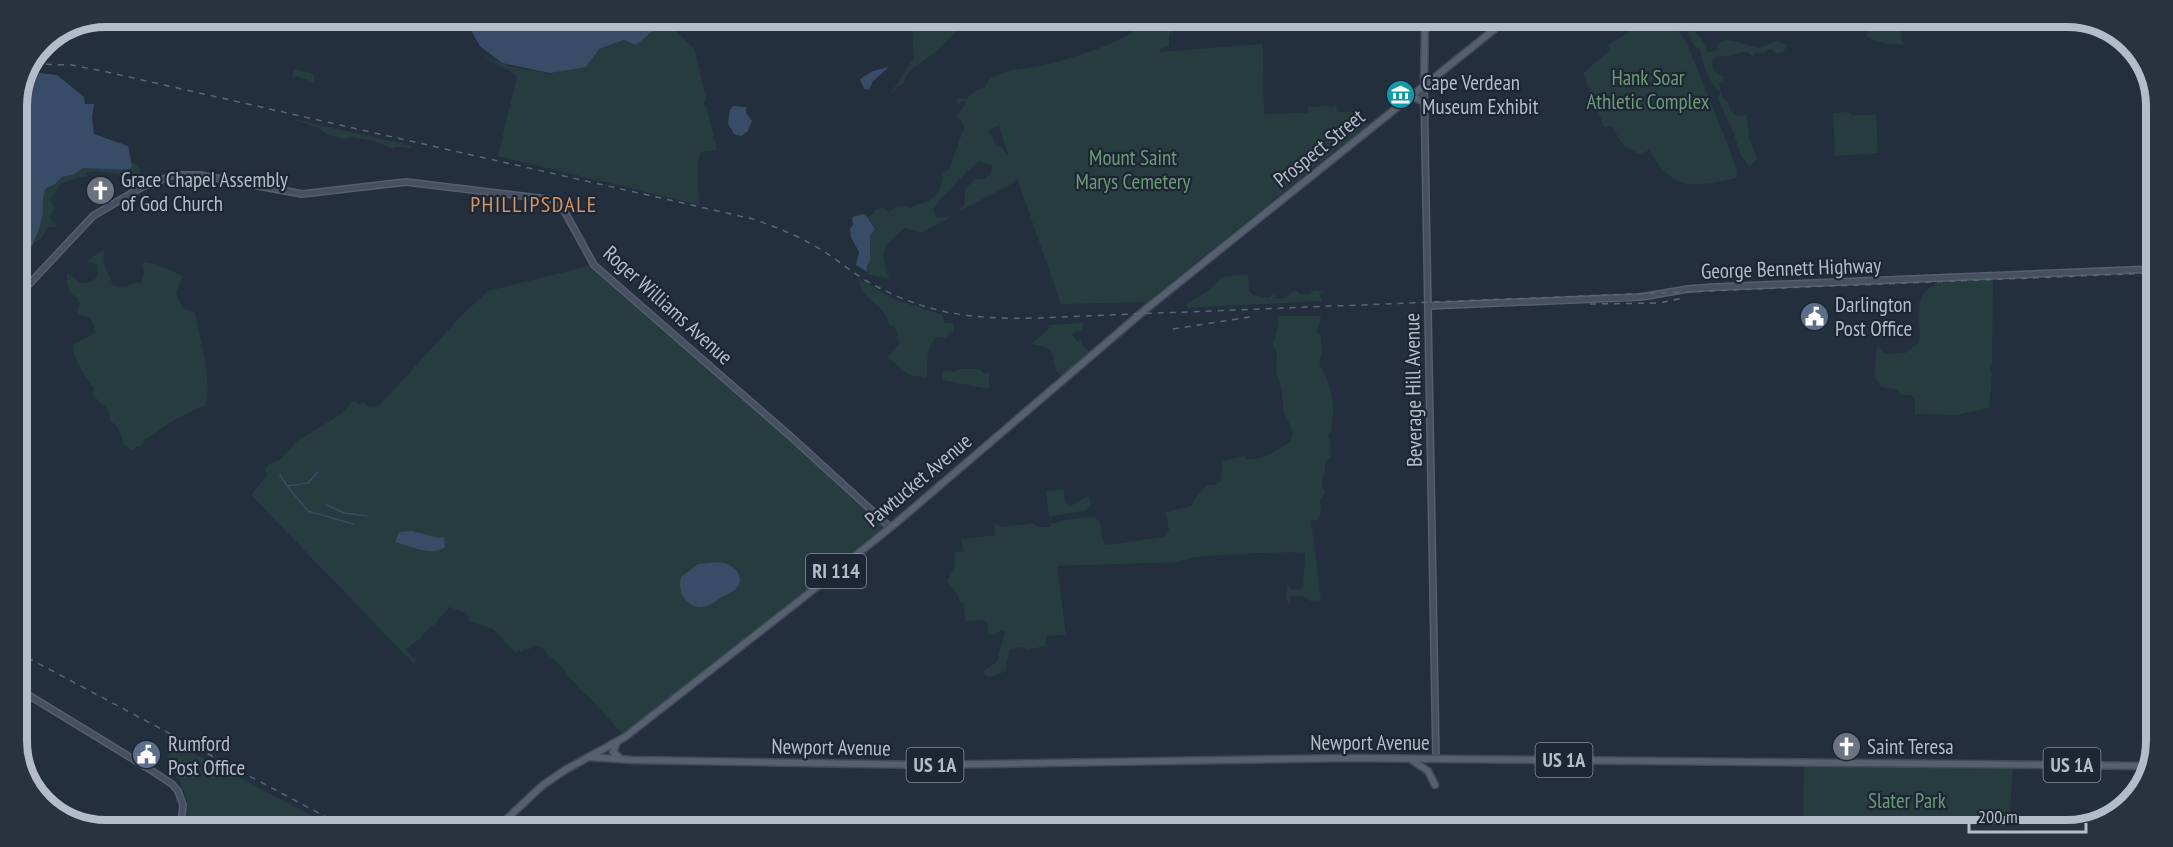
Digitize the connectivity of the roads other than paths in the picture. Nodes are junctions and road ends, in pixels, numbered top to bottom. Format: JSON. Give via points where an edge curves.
{"nodes":[{"id":1,"x":1425,"y":27,"type":"edge"},
{"id":2,"x":1497,"y":27,"type":"edge"},
{"id":3,"x":1425,"y":62,"type":"junction"},
{"id":4,"x":1438,"y":74,"type":"junction"},
{"id":5,"x":1424,"y":87,"type":"junction"},
{"id":6,"x":1411,"y":96,"type":"junction"},
{"id":7,"x":1424,"y":102,"type":"junction"},
{"id":8,"x":1266,"y":212,"type":"joint"},
{"id":9,"x":2146,"y":269,"type":"edge"},
{"id":10,"x":27,"y":287,"type":"edge"},
{"id":11,"x":1428,"y":306,"type":"junction"},
{"id":12,"x":890,"y":527,"type":"junction"},
{"id":13,"x":27,"y":694,"type":"edge"},
{"id":14,"x":617,"y":742,"type":"junction"},
{"id":15,"x":589,"y":757,"type":"junction"},
{"id":16,"x":1410,"y":759,"type":"junction"},
{"id":17,"x":1436,"y":759,"type":"junction"},
{"id":18,"x":621,"y":760,"type":"junction"},
{"id":19,"x":2142,"y":766,"type":"edge"},
{"id":20,"x":1435,"y":785,"type":"dead end"},
{"id":21,"x":182,"y":820,"type":"edge"},
{"id":22,"x":506,"y":820,"type":"edge"}],
"edges":[{"from":1,"to":3,"type":"main road","name":"Beverage Hill Avenue"},
{"from":2,"to":4,"type":"main road","name":"Prospect Street","number":"RI 114"},
{"from":3,"to":4,"type":"main road","via":[[1429,70]]},
{"from":3,"to":5,"type":"main road","name":"Beverage Hill Avenue"},
{"from":4,"to":5,"type":"main road","name":"Prospect Street","number":"RI 114"},
{"from":5,"to":6,"type":"main road","name":"Prospect Street","number":"RI 114"},
{"from":5,"to":7,"type":"main road","name":"Beverage Hill Avenue"},
{"from":6,"to":7,"type":"main road"},
{"from":6,"to":8,"type":"main road","name":"Prospect Street","number":"RI 114"},
{"from":7,"to":11,"type":"main road","name":"Beverage Hill Avenue"},
{"from":8,"to":12,"type":"main road","name":"Pawtucket Avenue","number":"RI 114"},
{"from":9,"to":11,"type":"main road","name":"George Bennett Highway","via":[[1703,288],[1641,297]]},
{"from":10,"to":12,"type":"main road","name":"Roger Williams Avenue","via":[[101,210],[142,186],[174,175],[200,175],[302,194],[406,182],[555,200],[594,265]]},
{"from":11,"to":17,"type":"main road","name":"Beverage Hill Avenue"},
{"from":12,"to":14,"type":"main road","name":"Pawtucket Avenue","number":"RI 114"},
{"from":13,"to":21,"type":"main road","via":[[172,784],[183,805]]},
{"from":14,"to":15,"type":"main road","name":"Pawtucket Avenue","number":"RI 114"},
{"from":14,"to":18,"type":"main road","via":[[613,752]]},
{"from":15,"to":18,"type":"main road","name":"Newport Avenue","number":"US 1A"},
{"from":15,"to":22,"type":"main road","name":"Pawtucket Avenue","via":[[543,785]]},
{"from":16,"to":17,"type":"main road","name":"Newport Avenue","number":"US 1A"},
{"from":16,"to":18,"type":"main road","name":"Newport Avenue","number":"US 1A","via":[[927,765]]},
{"from":16,"to":20,"type":"main road","via":[[1424,766]]},
{"from":17,"to":19,"type":"main road","name":"Newport Avenue","number":"US 1A"}]}
